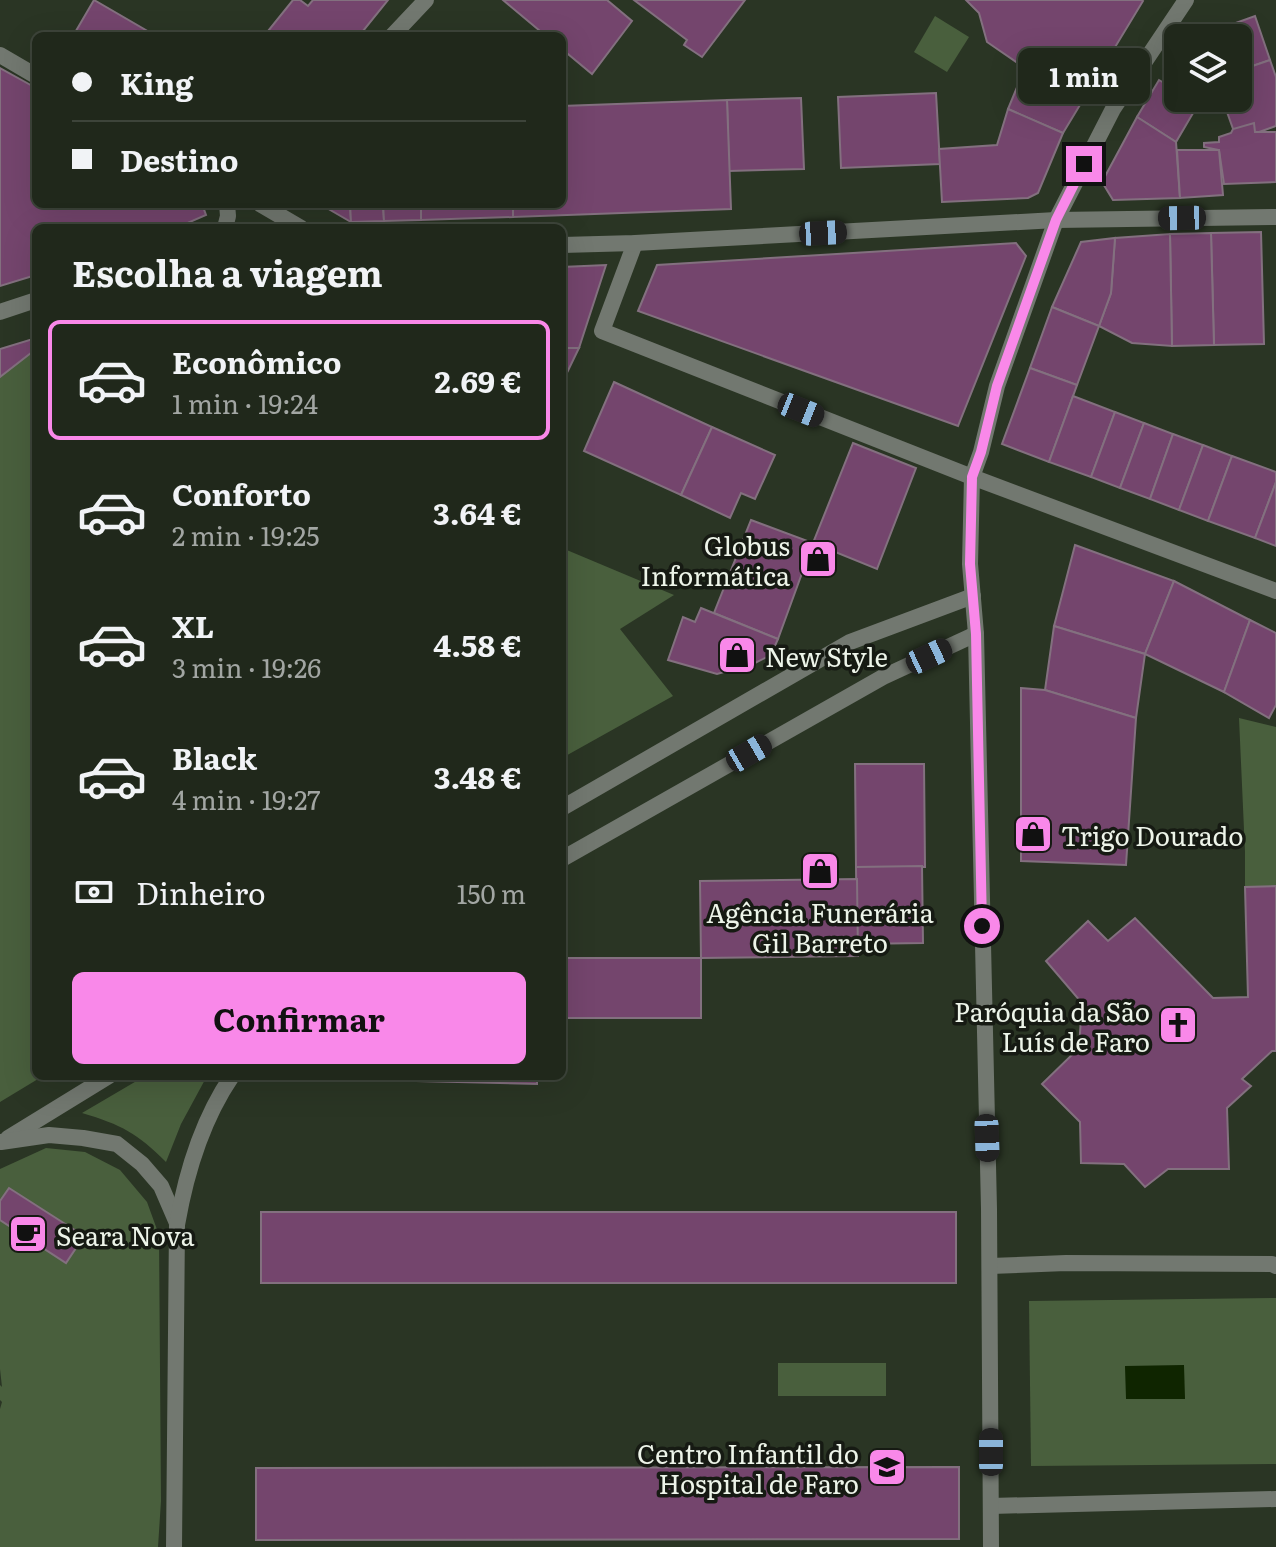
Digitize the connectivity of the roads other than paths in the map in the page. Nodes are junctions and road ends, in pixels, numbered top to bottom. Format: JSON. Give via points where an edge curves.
{"nodes":[{"id":1,"x":426,"y":0,"type":"edge"},
{"id":2,"x":1181,"y":2,"type":"edge"},
{"id":3,"x":396,"y":32,"type":"edge"},
{"id":4,"x":0,"y":55,"type":"edge"},
{"id":5,"x":32,"y":74,"type":"edge"},
{"id":6,"x":267,"y":208,"type":"edge"},
{"id":7,"x":1276,"y":217,"type":"edge"},
{"id":8,"x":1056,"y":220,"type":"junction"},
{"id":9,"x":294,"y":224,"type":"edge"},
{"id":10,"x":635,"y":243,"type":"junction"},
{"id":11,"x":566,"y":245,"type":"edge"},
{"id":12,"x":32,"y":301,"type":"edge"},
{"id":13,"x":0,"y":312,"type":"edge"},
{"id":14,"x":972,"y":477,"type":"junction"},
{"id":15,"x":1276,"y":591,"type":"edge"},
{"id":16,"x":973,"y":596,"type":"junction"},
{"id":17,"x":976,"y":634,"type":"junction"},
{"id":18,"x":566,"y":806,"type":"edge"},
{"id":19,"x":566,"y":857,"type":"edge"},
{"id":20,"x":102,"y":1080,"type":"edge"},
{"id":21,"x":229,"y":1080,"type":"edge"},
{"id":22,"x":0,"y":1143,"type":"edge"},
{"id":23,"x":177,"y":1225,"type":"junction"},
{"id":24,"x":1275,"y":1264,"type":"edge"},
{"id":25,"x":990,"y":1266,"type":"junction"},
{"id":26,"x":1276,"y":1499,"type":"edge"},
{"id":27,"x":991,"y":1506,"type":"junction"},
{"id":28,"x":174,"y":1547,"type":"edge"},
{"id":29,"x":991,"y":1547,"type":"edge"}],
"edges":[{"from":1,"to":3,"type":"street"},
{"from":2,"to":8,"type":"street","via":[[1113,109]]},
{"from":4,"to":5,"type":"street"},
{"from":6,"to":9,"type":"street"},
{"from":7,"to":8,"type":"street"},
{"from":8,"to":10,"type":"street"},
{"from":8,"to":14,"type":"street","via":[[997,386]]},
{"from":10,"to":11,"type":"street"},
{"from":10,"to":14,"type":"street","via":[[602,331]]},
{"from":12,"to":13,"type":"street"},
{"from":14,"to":15,"type":"street"},
{"from":14,"to":16,"type":"street"},
{"from":16,"to":17,"type":"street"},
{"from":16,"to":18,"type":"street","via":[[850,642]]},
{"from":17,"to":19,"type":"street","via":[[883,677]]},
{"from":17,"to":25,"type":"street"},
{"from":20,"to":22,"type":"street"},
{"from":21,"to":23,"type":"street","via":[[198,1144]]},
{"from":22,"to":23,"type":"street","via":[[49,1135],[117,1144],[161,1186]]},
{"from":23,"to":28,"type":"street"},
{"from":24,"to":25,"type":"street"},
{"from":25,"to":27,"type":"street"},
{"from":26,"to":27,"type":"street"},
{"from":27,"to":29,"type":"street"}]}
